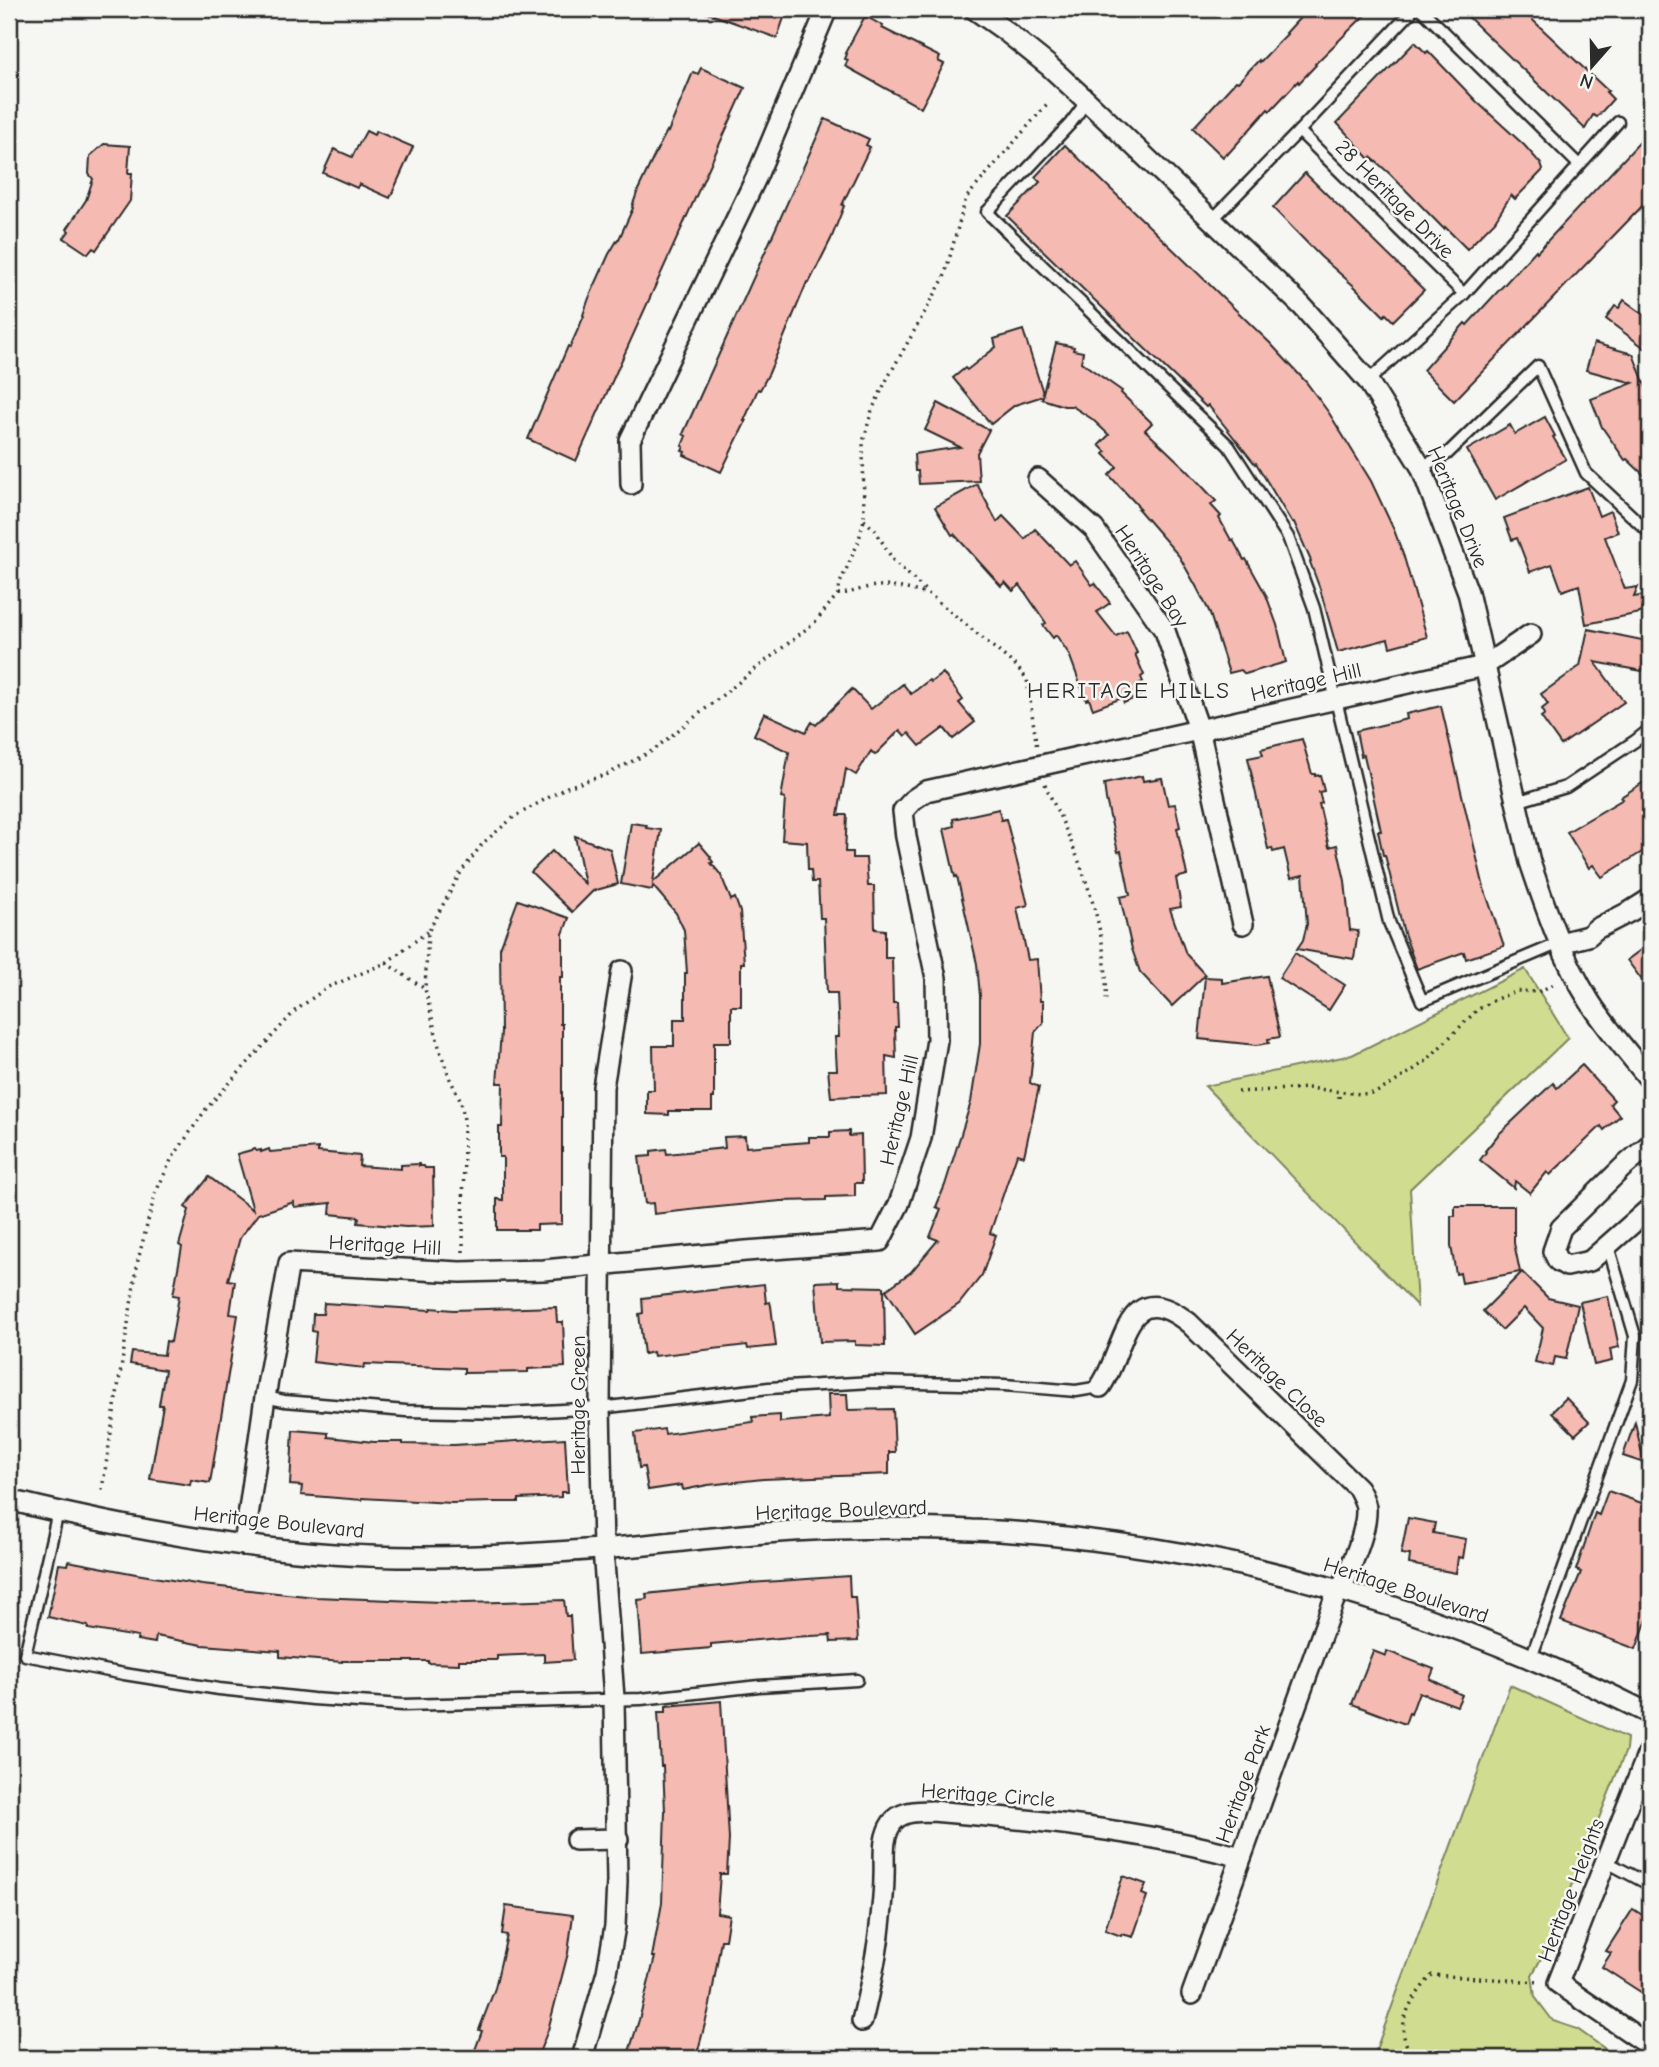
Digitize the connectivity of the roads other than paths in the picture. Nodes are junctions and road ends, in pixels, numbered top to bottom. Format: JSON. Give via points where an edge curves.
{"nodes":[{"id":1,"x":827,"y":9,"type":"edge"},
{"id":2,"x":974,"y":9,"type":"edge"},
{"id":3,"x":1414,"y":9,"type":"edge"},
{"id":4,"x":1421,"y":9,"type":"edge"},
{"id":5,"x":1087,"y":101,"type":"junction"},
{"id":6,"x":1618,"y":122,"type":"dead end"},
{"id":7,"x":1299,"y":131,"type":"junction"},
{"id":8,"x":1579,"y":165,"type":"junction"},
{"id":9,"x":1212,"y":220,"type":"junction"},
{"id":10,"x":1464,"y":294,"type":"junction"},
{"id":11,"x":1367,"y":381,"type":"junction"},
{"id":12,"x":1421,"y":467,"type":"junction"},
{"id":13,"x":1038,"y":479,"type":"dead end"},
{"id":14,"x":631,"y":484,"type":"dead end"},
{"id":15,"x":1650,"y":533,"type":"edge"},
{"id":16,"x":1531,"y":634,"type":"dead end"},
{"id":17,"x":1484,"y":666,"type":"junction"},
{"id":18,"x":1335,"y":698,"type":"junction"},
{"id":19,"x":1199,"y":729,"type":"junction"},
{"id":20,"x":1650,"y":729,"type":"edge"},
{"id":21,"x":1517,"y":802,"type":"junction"},
{"id":22,"x":1650,"y":899,"type":"edge"},
{"id":23,"x":1243,"y":924,"type":"dead end"},
{"id":24,"x":1560,"y":943,"type":"junction"},
{"id":25,"x":622,"y":971,"type":"dead end"},
{"id":26,"x":1648,"y":1074,"type":"edge"},
{"id":27,"x":1650,"y":1144,"type":"edge"},
{"id":28,"x":1650,"y":1208,"type":"edge"},
{"id":29,"x":1607,"y":1245,"type":"junction"},
{"id":30,"x":601,"y":1266,"type":"junction"},
{"id":31,"x":1100,"y":1387,"type":"joint"},
{"id":32,"x":265,"y":1397,"type":"junction"},
{"id":33,"x":600,"y":1408,"type":"junction"},
{"id":34,"x":9,"y":1500,"type":"edge"},
{"id":35,"x":58,"y":1512,"type":"junction"},
{"id":36,"x":244,"y":1545,"type":"junction"},
{"id":37,"x":603,"y":1549,"type":"junction"},
{"id":38,"x":1340,"y":1590,"type":"junction"},
{"id":39,"x":1531,"y":1658,"type":"junction"},
{"id":40,"x":857,"y":1680,"type":"dead end"},
{"id":41,"x":614,"y":1698,"type":"junction"},
{"id":42,"x":1650,"y":1714,"type":"edge"},
{"id":43,"x":1650,"y":1748,"type":"edge"},
{"id":44,"x":618,"y":1839,"type":"junction"},
{"id":45,"x":576,"y":1840,"type":"dead end"},
{"id":46,"x":1241,"y":1857,"type":"junction"},
{"id":47,"x":1606,"y":1862,"type":"junction"},
{"id":48,"x":1650,"y":1885,"type":"edge"},
{"id":49,"x":1192,"y":1994,"type":"dead end"},
{"id":50,"x":862,"y":2021,"type":"dead end"},
{"id":51,"x":1650,"y":2046,"type":"edge"},
{"id":52,"x":582,"y":2058,"type":"edge"}],
"edges":[{"from":1,"to":14,"type":"street","via":[[756,178],[630,440]]},
{"from":2,"to":5,"type":"street","name":"Heritage Drive","via":[[1049,65]]},
{"from":3,"to":7,"type":"lane"},
{"from":4,"to":8,"type":"lane"},
{"from":5,"to":9,"type":"street","name":"Heritage Drive"},
{"from":5,"to":18,"type":"lane","via":[[987,212],[1229,446],[1287,537],[1314,608]]},
{"from":6,"to":8,"type":"lane"},
{"from":7,"to":9,"type":"lane"},
{"from":7,"to":10,"type":"lane","name":"28 Heritage Drive"},
{"from":8,"to":10,"type":"lane"},
{"from":9,"to":11,"type":"street","name":"Heritage Drive","via":[[1302,306]]},
{"from":10,"to":11,"type":"lane"},
{"from":11,"to":12,"type":"street","name":"Heritage Drive"},
{"from":12,"to":15,"type":"lane","via":[[1447,454],[1538,366],[1586,473]]},
{"from":12,"to":17,"type":"street","name":"Heritage Drive","via":[[1468,592]]},
{"from":13,"to":19,"type":"street","name":"Heritage Bay","via":[[1094,529],[1165,631]]},
{"from":16,"to":17,"type":"street","name":"Heritage Hill"},
{"from":17,"to":18,"type":"street","name":"Heritage Hill"},
{"from":17,"to":21,"type":"street","name":"Heritage Drive"},
{"from":18,"to":19,"type":"street","name":"Heritage Hill"},
{"from":18,"to":24,"type":"lane","via":[[1389,922],[1422,1001]]},
{"from":19,"to":23,"type":"street","name":"Heritage Bay"},
{"from":19,"to":30,"type":"street","name":"Heritage Hill","via":[[926,791],[903,811],[936,978],[937,1040],[921,1138],[899,1204],[880,1241]]},
{"from":20,"to":21,"type":"lane","via":[[1566,787]]},
{"from":21,"to":24,"type":"street","name":"Heritage Drive","via":[[1530,862]]},
{"from":22,"to":24,"type":"street","via":[[1588,936]]},
{"from":24,"to":26,"type":"street","name":"Heritage Drive","via":[[1591,1003]]},
{"from":25,"to":30,"type":"street","name":"Heritage Green","via":[[603,1087]]},
{"from":27,"to":29,"type":"street","via":[[1562,1228],[1553,1251],[1567,1266],[1590,1261]]},
{"from":28,"to":29,"type":"street"},
{"from":29,"to":39,"type":"lane","via":[[1636,1336],[1632,1380]]},
{"from":30,"to":32,"type":"street","name":"Heritage Hill","via":[[460,1272],[289,1263]]},
{"from":30,"to":33,"type":"street","name":"Heritage Green"},
{"from":31,"to":33,"type":"lane","via":[[1076,1391],[872,1382],[769,1388]]},
{"from":31,"to":38,"type":"street","name":"Heritage Close","via":[[1129,1324],[1142,1310],[1167,1309],[1189,1323],[1358,1488],[1367,1507],[1362,1534]]},
{"from":32,"to":33,"type":"lane","via":[[406,1411],[506,1413]]},
{"from":32,"to":36,"type":"street","name":"Heritage Hill"},
{"from":33,"to":37,"type":"street","name":"Heritage Green"},
{"from":34,"to":35,"type":"street","name":"Heritage Boulevard"},
{"from":35,"to":36,"type":"street","name":"Heritage Boulevard"},
{"from":35,"to":41,"type":"lane","via":[[25,1655],[205,1687],[313,1699],[403,1704]]},
{"from":36,"to":37,"type":"street","name":"Heritage Boulevard","via":[[421,1557]]},
{"from":37,"to":38,"type":"street","name":"Heritage Boulevard","via":[[836,1530],[975,1530],[1149,1548]]},
{"from":37,"to":41,"type":"street","name":"Heritage Green"},
{"from":38,"to":39,"type":"street","name":"Heritage Boulevard","via":[[1450,1625]]},
{"from":38,"to":46,"type":"street","name":"Heritage Park"},
{"from":39,"to":42,"type":"street","name":"Heritage Boulevard"},
{"from":40,"to":41,"type":"lane"},
{"from":41,"to":44,"type":"street","name":"Heritage Green"},
{"from":43,"to":47,"type":"street","name":"Heritage Heights"},
{"from":44,"to":45,"type":"street"},
{"from":44,"to":52,"type":"street","name":"Heritage Green","via":[[615,1926]]},
{"from":46,"to":49,"type":"street","name":"Heritage Park"},
{"from":46,"to":50,"type":"street","name":"Heritage Circle","via":[[1097,1827],[932,1811],[900,1815],[886,1837],[878,1937]]},
{"from":47,"to":48,"type":"lane"},
{"from":47,"to":51,"type":"street","name":"Heritage Heights","via":[[1558,1983]]}]}
